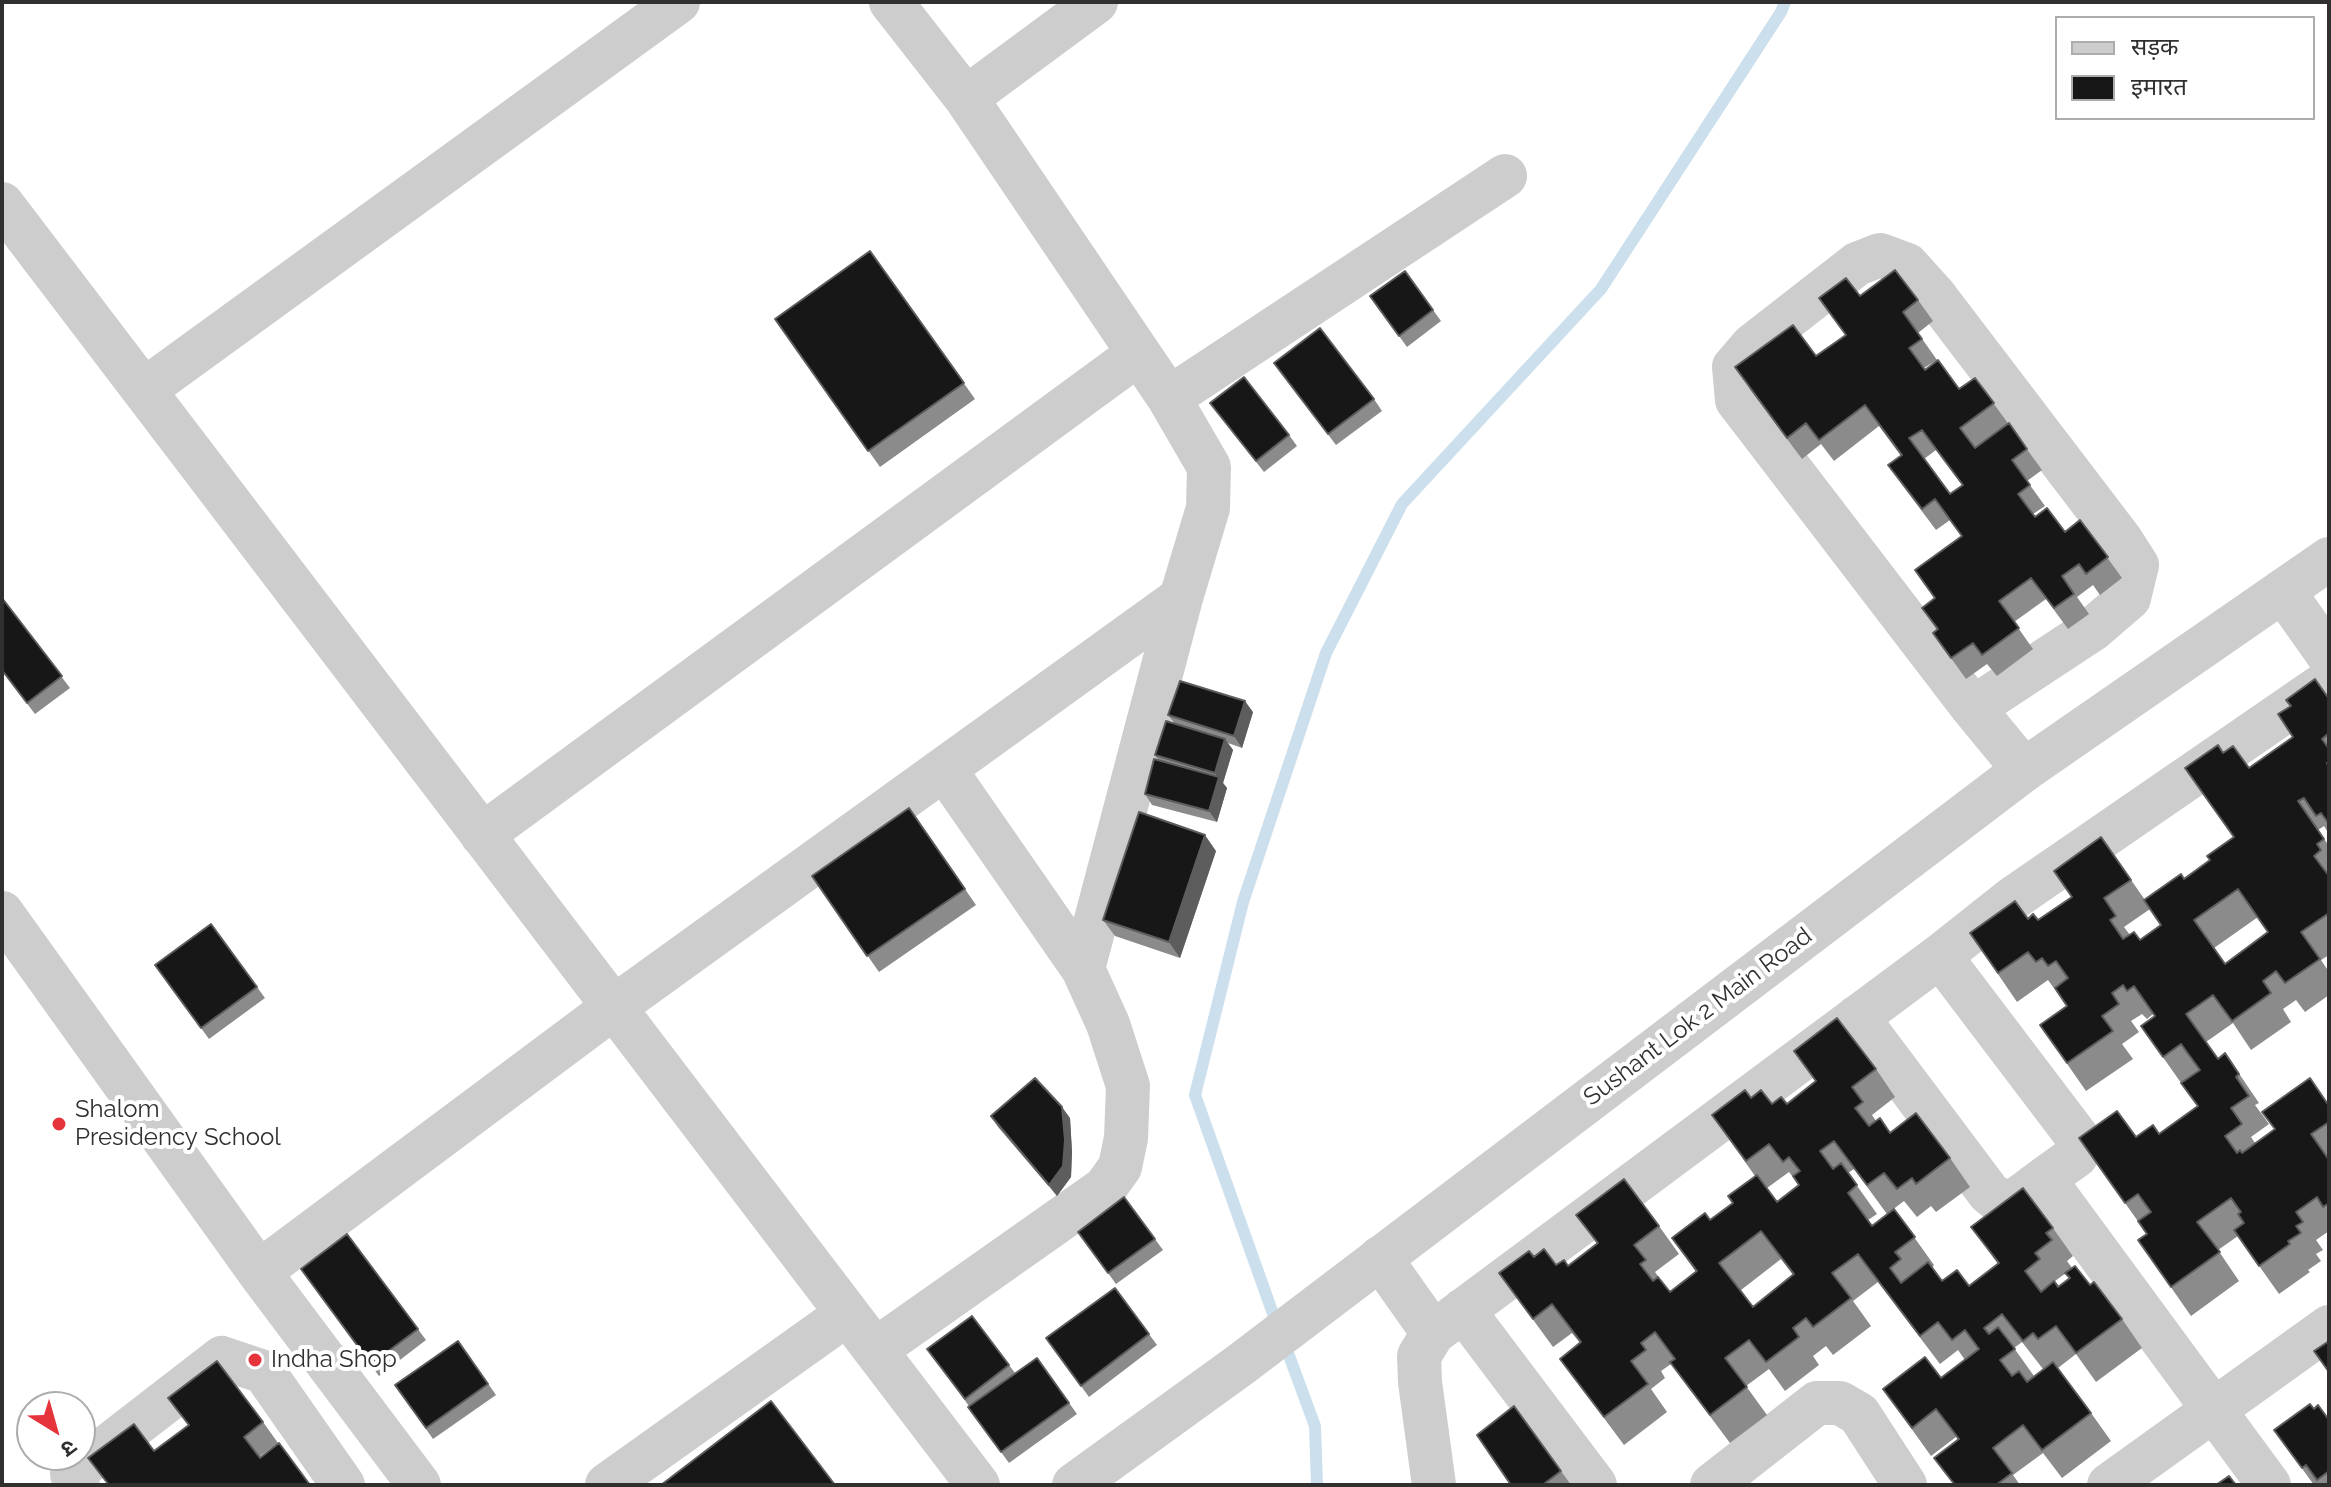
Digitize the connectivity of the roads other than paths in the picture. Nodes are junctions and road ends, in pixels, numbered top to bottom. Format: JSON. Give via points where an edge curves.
{"nodes":[{"id":1,"x":678,"y":2,"type":"edge"},
{"id":2,"x":891,"y":2,"type":"edge"},
{"id":3,"x":1096,"y":2,"type":"edge"},
{"id":4,"x":966,"y":98,"type":"junction"},
{"id":5,"x":1505,"y":176,"type":"dead end"},
{"id":6,"x":2,"y":204,"type":"edge"},
{"id":7,"x":1138,"y":354,"type":"junction"},
{"id":8,"x":144,"y":390,"type":"junction"},
{"id":9,"x":1169,"y":398,"type":"junction"},
{"id":10,"x":2329,"y":559,"type":"edge"},
{"id":11,"x":2283,"y":591,"type":"junction"},
{"id":12,"x":1181,"y":598,"type":"junction"},
{"id":13,"x":2329,"y":656,"type":"edge"},
{"id":14,"x":2329,"y":681,"type":"edge"},
{"id":15,"x":1973,"y":708,"type":"junction"},
{"id":16,"x":945,"y":770,"type":"junction"},
{"id":17,"x":2024,"y":770,"type":"junction"},
{"id":18,"x":482,"y":835,"type":"junction"},
{"id":19,"x":2,"y":913,"type":"edge"},
{"id":20,"x":1940,"y":956,"type":"junction"},
{"id":21,"x":1083,"y":969,"type":"junction"},
{"id":22,"x":614,"y":1007,"type":"junction"},
{"id":23,"x":1857,"y":1017,"type":"junction"},
{"id":24,"x":2044,"y":1179,"type":"junction"},
{"id":25,"x":1380,"y":1258,"type":"junction"},
{"id":26,"x":259,"y":1272,"type":"junction"},
{"id":27,"x":847,"y":1314,"type":"junction"},
{"id":28,"x":1448,"y":1321,"type":"junction"},
{"id":29,"x":2329,"y":1327,"type":"edge"},
{"id":30,"x":875,"y":1350,"type":"junction"},
{"id":31,"x":2213,"y":1409,"type":"junction"},
{"id":32,"x":1078,"y":1484,"type":"edge"},
{"id":33,"x":78,"y":1485,"type":"edge"},
{"id":34,"x":343,"y":1485,"type":"edge"},
{"id":35,"x":419,"y":1485,"type":"edge"},
{"id":36,"x":607,"y":1485,"type":"edge"},
{"id":37,"x":978,"y":1485,"type":"edge"},
{"id":38,"x":1434,"y":1485,"type":"edge"},
{"id":39,"x":1595,"y":1485,"type":"edge"},
{"id":40,"x":1712,"y":1485,"type":"edge"},
{"id":41,"x":1905,"y":1485,"type":"edge"},
{"id":42,"x":2109,"y":1485,"type":"edge"},
{"id":43,"x":2269,"y":1485,"type":"edge"}],
"edges":[{"from":1,"to":8,"type":"street"},
{"from":2,"to":4,"type":"street"},
{"from":3,"to":4,"type":"street"},
{"from":4,"to":7,"type":"street"},
{"from":5,"to":9,"type":"street"},
{"from":6,"to":8,"type":"street"},
{"from":7,"to":9,"type":"street"},
{"from":7,"to":18,"type":"street"},
{"from":8,"to":18,"type":"street"},
{"from":9,"to":12,"type":"street","via":[[1209,467],[1208,508]]},
{"from":10,"to":11,"type":"street","name":"Sushant Lok 2 Main Road"},
{"from":11,"to":13,"type":"street"},
{"from":11,"to":17,"type":"street","name":"Sushant Lok 2 Main Road"},
{"from":12,"to":16,"type":"street"},
{"from":12,"to":21,"type":"street"},
{"from":14,"to":20,"type":"street","via":[[2012,899]]},
{"from":15,"to":15,"type":"street","via":[[1737,400],[1734,367],[1753,345],[1857,264],[1880,255],[1907,265],[1935,296],[2137,565],[2129,598],[2093,629]]},
{"from":15,"to":17,"type":"street"},
{"from":16,"to":21,"type":"street"},
{"from":16,"to":22,"type":"street"},
{"from":17,"to":25,"type":"street","name":"Sushant Lok 2 Main Road"},
{"from":18,"to":22,"type":"street"},
{"from":19,"to":26,"type":"street"},
{"from":20,"to":23,"type":"street"},
{"from":20,"to":24,"type":"street","via":[[2078,1138],[2076,1156]]},
{"from":21,"to":30,"type":"street","via":[[1128,1086],[1120,1167],[1105,1188]]},
{"from":22,"to":26,"type":"street"},
{"from":22,"to":27,"type":"street"},
{"from":23,"to":24,"type":"street","via":[[1989,1193],[1999,1201],[2016,1200]]},
{"from":23,"to":28,"type":"street"},
{"from":24,"to":31,"type":"street"},
{"from":25,"to":28,"type":"street"},
{"from":25,"to":32,"type":"street","name":"Sushant Lok 2 Main Road"},
{"from":26,"to":35,"type":"street"},
{"from":27,"to":30,"type":"street"},
{"from":27,"to":36,"type":"street"},
{"from":28,"to":38,"type":"street","via":[[1419,1356]]},
{"from":28,"to":39,"type":"street"},
{"from":29,"to":31,"type":"street"},
{"from":30,"to":37,"type":"street"},
{"from":31,"to":42,"type":"street"},
{"from":31,"to":43,"type":"street"},
{"from":33,"to":34,"type":"street","via":[[72,1474],[222,1358],[264,1372]]},
{"from":40,"to":41,"type":"street","via":[[1817,1403],[1840,1403],[1859,1414]]}]}
